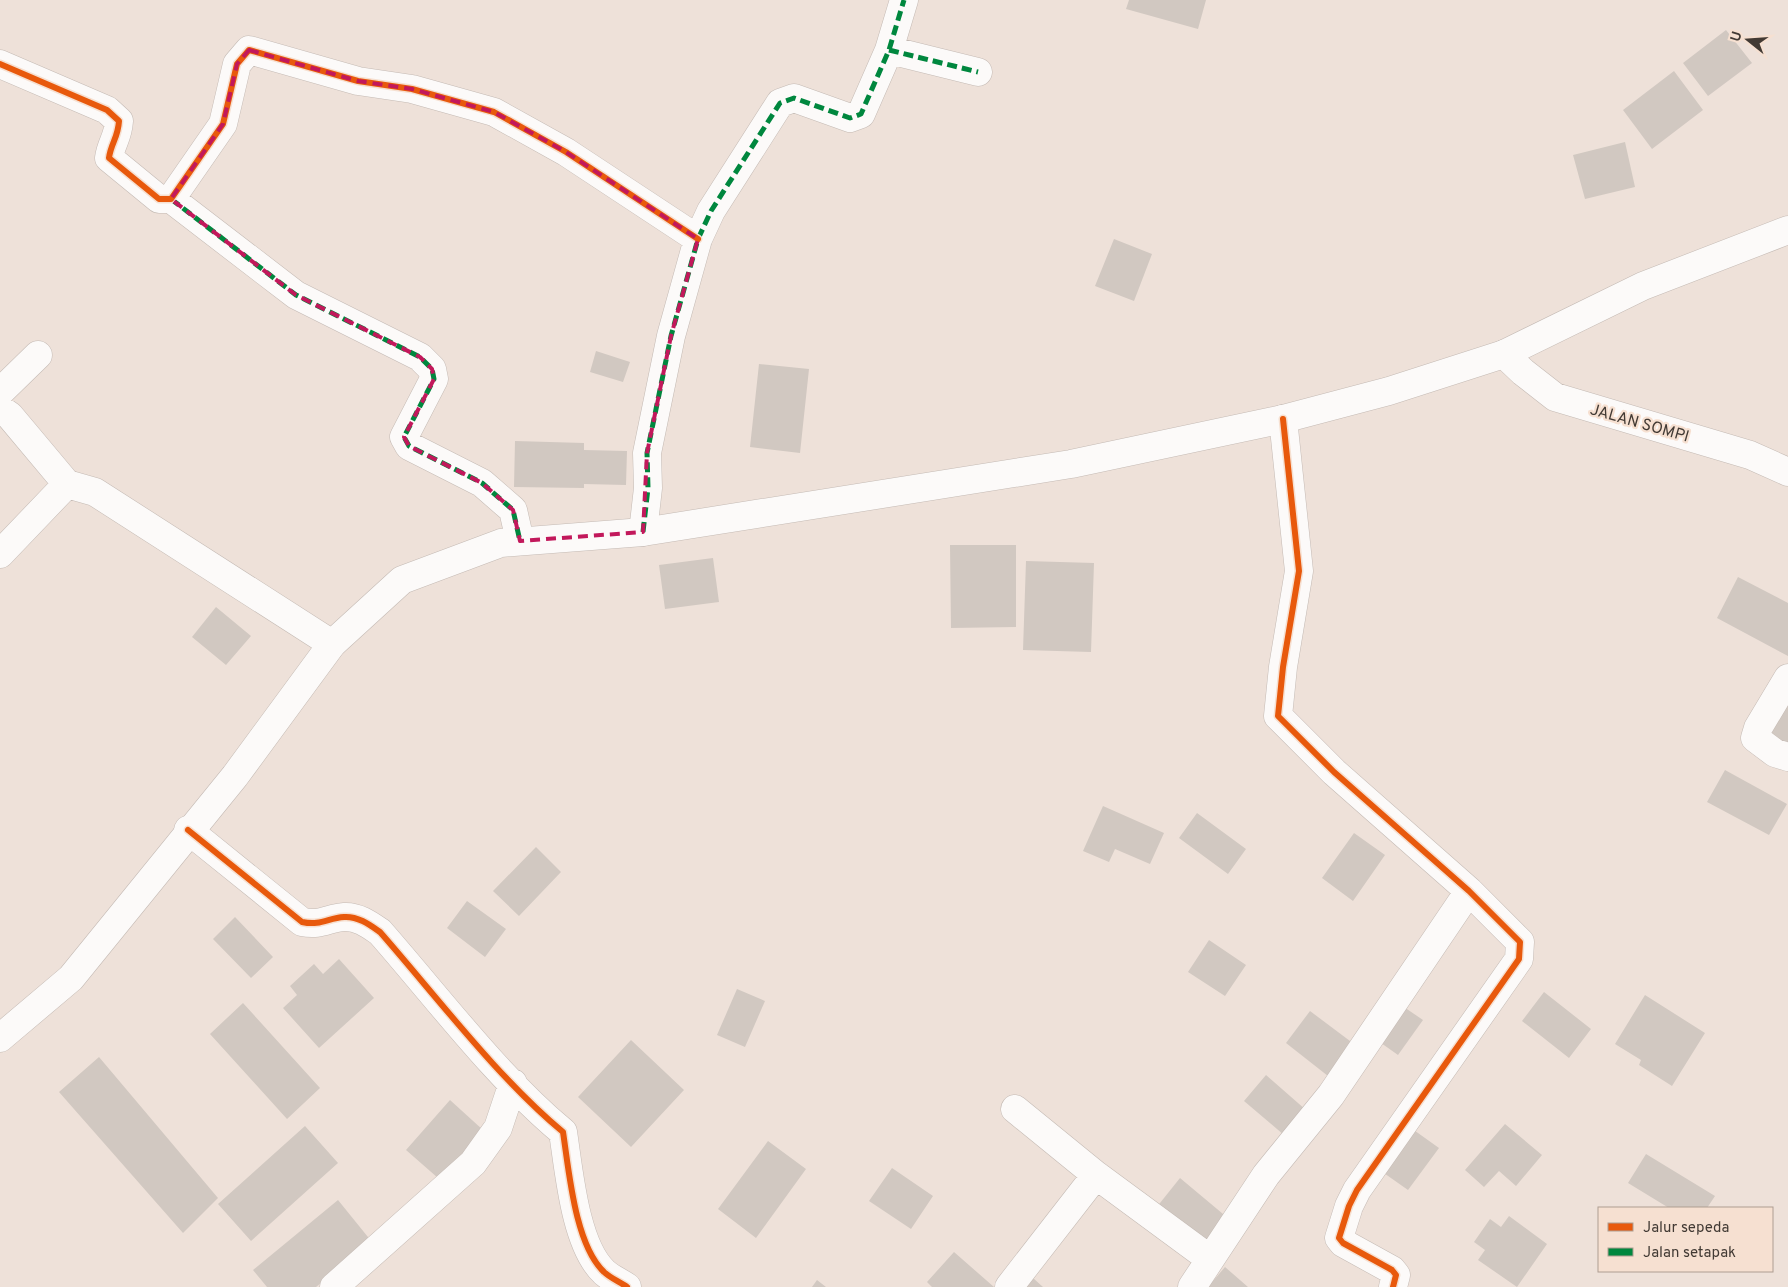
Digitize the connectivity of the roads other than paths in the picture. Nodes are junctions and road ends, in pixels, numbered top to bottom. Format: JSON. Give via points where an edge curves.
{"nodes":[{"id":1,"x":904,"y":0,"type":"edge"},
{"id":2,"x":888,"y":50,"type":"junction"},
{"id":3,"x":0,"y":64,"type":"edge"},
{"id":4,"x":978,"y":72,"type":"dead end"},
{"id":5,"x":171,"y":199,"type":"junction"},
{"id":6,"x":1788,"y":230,"type":"edge"},
{"id":7,"x":698,"y":239,"type":"junction"},
{"id":8,"x":1504,"y":354,"type":"junction"},
{"id":9,"x":38,"y":355,"type":"dead end"},
{"id":10,"x":0,"y":392,"type":"edge"},
{"id":11,"x":0,"y":410,"type":"edge"},
{"id":12,"x":1283,"y":419,"type":"junction"},
{"id":13,"x":1788,"y":472,"type":"edge"},
{"id":14,"x":67,"y":484,"type":"junction"},
{"id":15,"x":643,"y":532,"type":"junction"},
{"id":16,"x":520,"y":541,"type":"junction"},
{"id":17,"x":0,"y":554,"type":"edge"},
{"id":18,"x":332,"y":644,"type":"junction"},
{"id":19,"x":1788,"y":678,"type":"edge"},
{"id":20,"x":1788,"y":757,"type":"edge"},
{"id":21,"x":188,"y":830,"type":"junction"},
{"id":22,"x":1469,"y":891,"type":"junction"},
{"id":23,"x":0,"y":1038,"type":"edge"},
{"id":24,"x":513,"y":1082,"type":"junction"},
{"id":25,"x":1015,"y":1108,"type":"dead end"},
{"id":26,"x":1096,"y":1175,"type":"junction"},
{"id":27,"x":1210,"y":1259,"type":"junction"},
{"id":28,"x":334,"y":1287,"type":"edge"},
{"id":29,"x":627,"y":1287,"type":"edge"},
{"id":30,"x":1009,"y":1287,"type":"edge"},
{"id":31,"x":1192,"y":1287,"type":"edge"},
{"id":32,"x":1393,"y":1287,"type":"edge"}],
"edges":[{"from":1,"to":2,"type":"street"},
{"from":2,"to":4,"type":"street"},
{"from":2,"to":7,"type":"street","via":[[862,114],[850,118],[794,98],[780,103],[711,211]]},
{"from":3,"to":5,"type":"street","via":[[106,110],[119,121],[118,135],[110,147],[108,158],[159,199]]},
{"from":5,"to":7,"type":"street","via":[[223,124],[236,64],[249,50],[358,81],[412,89],[494,112],[566,152]]},
{"from":5,"to":16,"type":"street","via":[[296,295],[420,357],[432,369],[434,379],[404,437],[409,446],[482,483],[513,510]]},
{"from":6,"to":8,"type":"street","via":[[1643,286]]},
{"from":7,"to":15,"type":"street","via":[[671,336],[647,453],[648,488]]},
{"from":8,"to":12,"type":"street","via":[[1389,391]]},
{"from":8,"to":13,"type":"street","name":"JALAN SOMPI","via":[[1555,397],[1750,455]]},
{"from":9,"to":10,"type":"street"},
{"from":11,"to":14,"type":"street","via":[[10,416]]},
{"from":12,"to":15,"type":"street","via":[[1071,464]]},
{"from":12,"to":22,"type":"street","via":[[1299,571],[1278,716],[1334,772]]},
{"from":14,"to":17,"type":"street"},
{"from":14,"to":18,"type":"street","via":[[95,492]]},
{"from":15,"to":16,"type":"street"},
{"from":16,"to":18,"type":"street","via":[[501,543],[402,580]]},
{"from":18,"to":21,"type":"street","via":[[235,776]]},
{"from":19,"to":20,"type":"street","via":[[1755,738],[1775,753]]},
{"from":21,"to":23,"type":"street","via":[[71,978]]},
{"from":21,"to":24,"type":"street","via":[[302,922],[318,924],[344,917],[365,922],[380,932]]},
{"from":22,"to":27,"type":"street","via":[[1331,1095],[1266,1175]]},
{"from":22,"to":32,"type":"street","via":[[1520,942],[1519,959],[1357,1190],[1340,1231],[1339,1238],[1343,1243],[1392,1270],[1396,1275]]},
{"from":24,"to":28,"type":"street","via":[[498,1128],[473,1163]]},
{"from":24,"to":29,"type":"street","via":[[553,1124],[584,1244],[603,1272]]},
{"from":25,"to":26,"type":"street"},
{"from":26,"to":27,"type":"street"},
{"from":26,"to":30,"type":"street"},
{"from":27,"to":31,"type":"street"}]}
